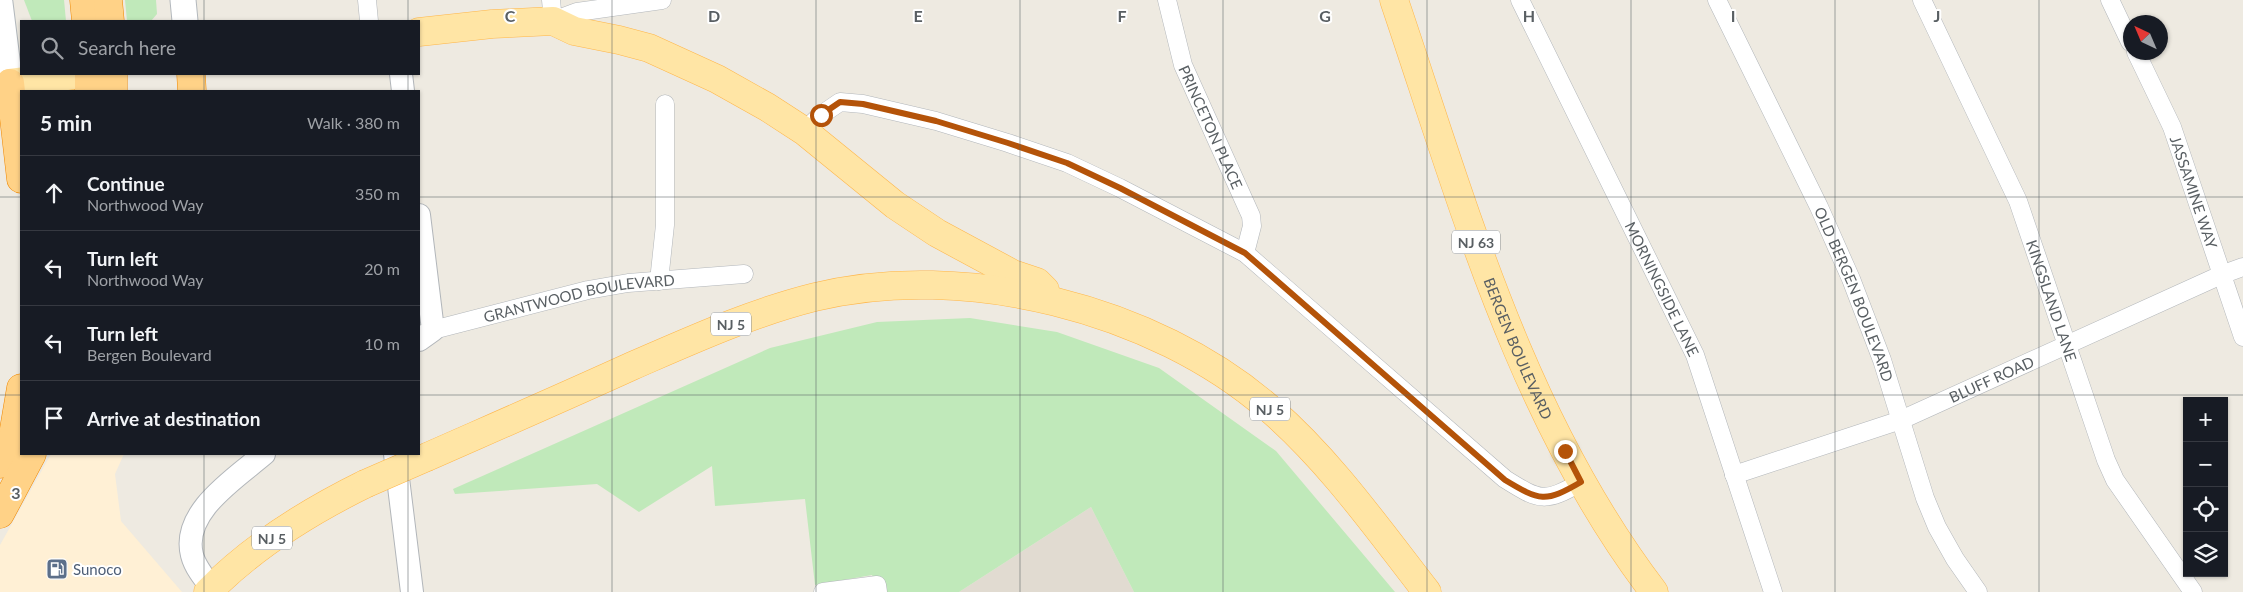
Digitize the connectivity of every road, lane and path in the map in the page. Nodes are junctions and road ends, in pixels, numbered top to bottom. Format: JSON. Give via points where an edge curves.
{"nodes":[{"id":1,"x":84,"y":0,"type":"edge"},
{"id":2,"x":108,"y":0,"type":"edge"},
{"id":3,"x":183,"y":0,"type":"edge"},
{"id":4,"x":366,"y":0,"type":"edge"},
{"id":5,"x":662,"y":0,"type":"edge"},
{"id":6,"x":1167,"y":0,"type":"edge"},
{"id":7,"x":1394,"y":0,"type":"edge"},
{"id":8,"x":1520,"y":0,"type":"edge"},
{"id":9,"x":1717,"y":0,"type":"edge"},
{"id":10,"x":1922,"y":0,"type":"edge"},
{"id":11,"x":2110,"y":0,"type":"edge"},
{"id":12,"x":0,"y":3,"type":"edge"},
{"id":13,"x":552,"y":11,"type":"edge"},
{"id":14,"x":86,"y":20,"type":"edge"},
{"id":15,"x":110,"y":20,"type":"edge"},
{"id":16,"x":185,"y":20,"type":"edge"},
{"id":17,"x":369,"y":20,"type":"edge"},
{"id":18,"x":2123,"y":27,"type":"edge"},
{"id":19,"x":420,"y":32,"type":"edge"},
{"id":20,"x":2140,"y":60,"type":"edge"},
{"id":21,"x":75,"y":75,"type":"edge"},
{"id":22,"x":89,"y":75,"type":"edge"},
{"id":23,"x":112,"y":75,"type":"edge"},
{"id":24,"x":191,"y":75,"type":"edge"},
{"id":25,"x":401,"y":75,"type":"edge"},
{"id":26,"x":10,"y":83,"type":"junction"},
{"id":27,"x":89,"y":90,"type":"edge"},
{"id":28,"x":113,"y":90,"type":"edge"},
{"id":29,"x":192,"y":90,"type":"edge"},
{"id":30,"x":403,"y":90,"type":"edge"},
{"id":31,"x":665,"y":104,"type":"dead end"},
{"id":32,"x":804,"y":131,"type":"junction"},
{"id":33,"x":20,"y":170,"type":"edge"},
{"id":34,"x":420,"y":232,"type":"edge"},
{"id":35,"x":1245,"y":253,"type":"junction"},
{"id":36,"x":2243,"y":267,"type":"edge"},
{"id":37,"x":744,"y":274,"type":"dead end"},
{"id":38,"x":2221,"y":275,"type":"junction"},
{"id":39,"x":659,"y":282,"type":"junction"},
{"id":40,"x":1057,"y":301,"type":"junction"},
{"id":41,"x":426,"y":335,"type":"edge"},
{"id":42,"x":2243,"y":337,"type":"edge"},
{"id":43,"x":2067,"y":345,"type":"junction"},
{"id":44,"x":20,"y":399,"type":"edge"},
{"id":45,"x":1901,"y":420,"type":"junction"},
{"id":46,"x":16,"y":444,"type":"edge"},
{"id":47,"x":263,"y":455,"type":"edge"},
{"id":48,"x":395,"y":455,"type":"edge"},
{"id":49,"x":1734,"y":475,"type":"junction"},
{"id":50,"x":1581,"y":482,"type":"junction"},
{"id":51,"x":0,"y":514,"type":"edge"},
{"id":52,"x":877,"y":589,"type":"edge"},
{"id":53,"x":210,"y":590,"type":"edge"},
{"id":54,"x":412,"y":592,"type":"edge"},
{"id":55,"x":822,"y":592,"type":"edge"},
{"id":56,"x":1427,"y":592,"type":"edge"},
{"id":57,"x":1654,"y":592,"type":"edge"},
{"id":58,"x":1773,"y":592,"type":"edge"},
{"id":59,"x":1978,"y":592,"type":"edge"},
{"id":60,"x":2193,"y":592,"type":"edge"}],
"edges":[{"from":1,"to":14,"type":"highway"},
{"from":2,"to":15,"type":"highway"},
{"from":3,"to":16,"type":"main road"},
{"from":4,"to":17,"type":"street"},
{"from":5,"to":13,"type":"street","via":[[577,12]]},
{"from":6,"to":35,"type":"street","name":"PRINCETON PLACE","via":[[1183,66],[1250,216],[1252,226]]},
{"from":7,"to":50,"type":"main road","name":"BERGEN BOULEVARD","number":"NJ 63","via":[[1494,296],[1527,374]]},
{"from":8,"to":49,"type":"street","name":"MORNINGSIDE LANE","via":[[1694,355]]},
{"from":9,"to":45,"type":"street","name":"OLD BERGEN BOULEVARD","via":[[1851,279]]},
{"from":10,"to":43,"type":"street","name":"KINGSLAND LANE","via":[[2018,201]]},
{"from":11,"to":18,"type":"street"},
{"from":12,"to":26,"type":"main road"},
{"from":13,"to":19,"type":"main road","via":[[492,24]]},
{"from":13,"to":32,"type":"main road","via":[[574,30],[648,48],[675,60],[767,107]]},
{"from":20,"to":38,"type":"street","name":"JASSAMINE WAY","via":[[2172,127]]},
{"from":21,"to":26,"type":"main road"},
{"from":22,"to":27,"type":"highway"},
{"from":23,"to":28,"type":"highway"},
{"from":24,"to":29,"type":"highway"},
{"from":25,"to":30,"type":"street"},
{"from":26,"to":33,"type":"highway"},
{"from":31,"to":39,"type":"street","via":[[665,225]]},
{"from":32,"to":35,"type":"street","via":[[840,102],[863,104],[936,121],[1067,163]]},
{"from":32,"to":40,"type":"main road","via":[[895,205],[968,250],[1013,274],[1037,282]]},
{"from":34,"to":41,"type":"street"},
{"from":35,"to":50,"type":"street","via":[[1505,480],[1530,495],[1547,498]]},
{"from":36,"to":38,"type":"street","name":"BLUFF ROAD"},
{"from":37,"to":39,"type":"street","name":"GRANTWOOD BOULEVARD"},
{"from":38,"to":42,"type":"street","name":"JASSAMINE WAY"},
{"from":38,"to":43,"type":"street","name":"BLUFF ROAD"},
{"from":39,"to":41,"type":"street","name":"GRANTWOOD BOULEVARD","via":[[588,290]]},
{"from":40,"to":53,"type":"main road","number":"NJ 5","bridge":true,"via":[[998,291],[922,286],[847,292],[773,309],[718,329],[365,484],[292,524]]},
{"from":40,"to":56,"type":"main road","number":"NJ 5","via":[[1162,339],[1238,383],[1305,441]]},
{"from":43,"to":45,"type":"street","name":"BLUFF ROAD"},
{"from":43,"to":60,"type":"street","name":"KINGSLAND LANE","via":[[2115,480]]},
{"from":44,"to":46,"type":"highway"},
{"from":45,"to":49,"type":"street","name":"BLUFF ROAD"},
{"from":45,"to":59,"type":"street","name":"OLD BERGEN BOULEVARD","via":[[1937,527],[1954,560]]},
{"from":46,"to":51,"type":"highway"},
{"from":47,"to":53,"type":"street","via":[[209,502],[197,517],[192,530],[192,556]]},
{"from":48,"to":54,"type":"street"},
{"from":49,"to":58,"type":"street","name":"MORNINGSIDE LANE"},
{"from":50,"to":57,"type":"main road","name":"BERGEN BOULEVARD","number":"NJ 63"},
{"from":52,"to":55,"type":"street"}]}
